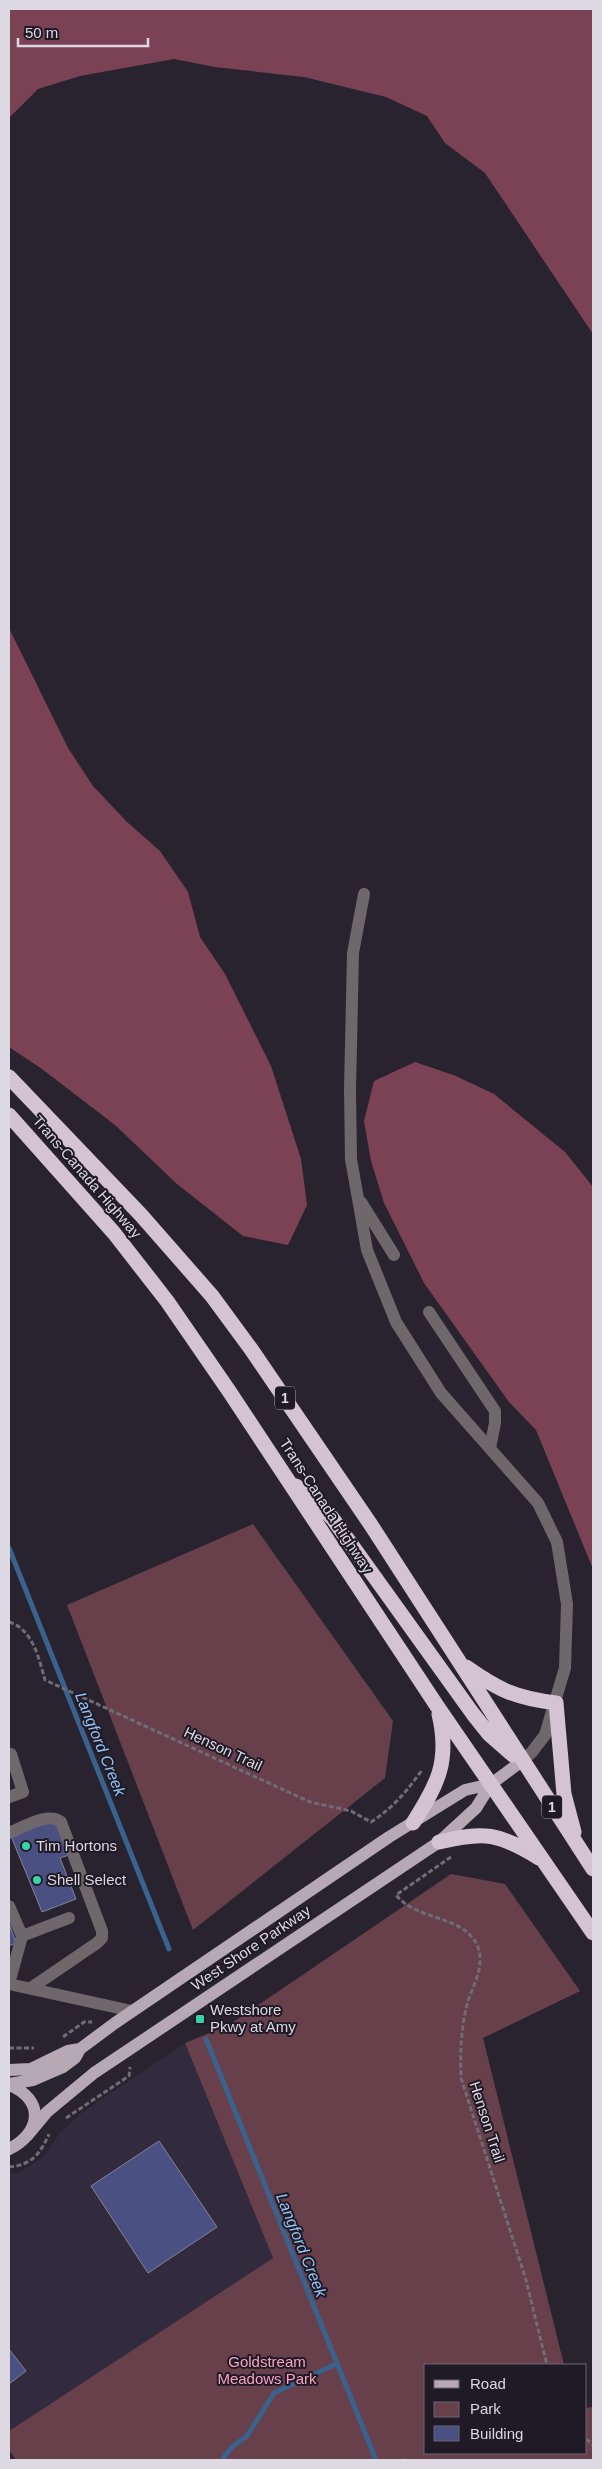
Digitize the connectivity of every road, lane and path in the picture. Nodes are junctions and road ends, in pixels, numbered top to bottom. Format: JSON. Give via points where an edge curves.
{"nodes":[{"id":1,"x":364,"y":894,"type":"dead end"},
{"id":2,"x":9,"y":1077,"type":"edge"},
{"id":3,"x":9,"y":1115,"type":"edge"},
{"id":4,"x":357,"y":1194,"type":"junction"},
{"id":5,"x":394,"y":1255,"type":"dead end"},
{"id":6,"x":429,"y":1312,"type":"dead end"},
{"id":7,"x":490,"y":1448,"type":"junction"},
{"id":8,"x":289,"y":1481,"type":"junction"},
{"id":9,"x":9,"y":1622,"type":"edge"},
{"id":10,"x":460,"y":1663,"type":"junction"},
{"id":11,"x":556,"y":1703,"type":"junction"},
{"id":12,"x":437,"y":1706,"type":"junction"},
{"id":13,"x":9,"y":1760,"type":"edge"},
{"id":14,"x":522,"y":1760,"type":"junction"},
{"id":15,"x":441,"y":1768,"type":"junction"},
{"id":16,"x":491,"y":1784,"type":"junction"},
{"id":17,"x":9,"y":1797,"type":"edge"},
{"id":18,"x":413,"y":1823,"type":"junction"},
{"id":19,"x":9,"y":1833,"type":"edge"},
{"id":20,"x":439,"y":1842,"type":"junction"},
{"id":21,"x":457,"y":1854,"type":"dead end"},
{"id":22,"x":583,"y":1854,"type":"junction"},
{"id":23,"x":544,"y":1861,"type":"junction"},
{"id":24,"x":593,"y":1869,"type":"edge"},
{"id":25,"x":9,"y":1906,"type":"edge"},
{"id":26,"x":69,"y":1918,"type":"dead end"},
{"id":27,"x":593,"y":1933,"type":"edge"},
{"id":28,"x":22,"y":1936,"type":"junction"},
{"id":29,"x":31,"y":1988,"type":"junction"},
{"id":30,"x":132,"y":2011,"type":"junction"},
{"id":31,"x":9,"y":2048,"type":"edge"},
{"id":32,"x":34,"y":2048,"type":"dead end"},
{"id":33,"x":80,"y":2049,"type":"junction"},
{"id":34,"x":9,"y":2070,"type":"edge"},
{"id":35,"x":129,"y":2076,"type":"dead end"},
{"id":36,"x":9,"y":2084,"type":"edge"},
{"id":37,"x":63,"y":2120,"type":"dead end"},
{"id":38,"x":50,"y":2132,"type":"dead end"},
{"id":39,"x":27,"y":2136,"type":"junction"},
{"id":40,"x":9,"y":2149,"type":"edge"},
{"id":41,"x":9,"y":2167,"type":"edge"},
{"id":42,"x":547,"y":2364,"type":"edge"},
{"id":43,"x":401,"y":2460,"type":"edge"},
{"id":44,"x":408,"y":2460,"type":"edge"}],
"edges":[{"from":1,"to":4,"type":"street","via":[[353,953],[351,1160]]},
{"from":2,"to":10,"type":"highway","name":"Trans-Canada Highway","number":"1","via":[[141,1215],[212,1296],[311,1435]]},
{"from":3,"to":8,"type":"highway","name":"Trans-Canada Highway","via":[[108,1226],[167,1301]]},
{"from":4,"to":5,"type":"street"},
{"from":4,"to":7,"type":"street","via":[[367,1250],[396,1322],[441,1392]]},
{"from":6,"to":7,"type":"street","via":[[494,1411]]},
{"from":7,"to":11,"type":"street","via":[[538,1503],[557,1542],[567,1604],[566,1668]]},
{"from":8,"to":12,"type":"highway","name":"Trans-Canada Highway"},
{"from":8,"to":14,"type":"highway","via":[[316,1501],[333,1519],[473,1714],[489,1734]]},
{"from":9,"to":15,"type":"path","name":"Henson Trail","via":[[34,1646],[45,1680],[310,1802],[351,1811],[371,1822],[388,1811],[426,1764]]},
{"from":10,"to":11,"type":"highway","via":[[491,1684],[524,1699]]},
{"from":10,"to":14,"type":"highway","name":"Trans-Canada Highway","number":"1"},
{"from":11,"to":14,"type":"street","via":[[545,1735]]},
{"from":11,"to":22,"type":"highway","via":[[564,1794]]},
{"from":12,"to":15,"type":"highway","via":[[444,1737]]},
{"from":12,"to":16,"type":"highway","name":"Trans-Canada Highway"},
{"from":13,"to":17,"type":"street","via":[[11,1754],[23,1792]]},
{"from":14,"to":16,"type":"main road","name":"West Shore Parkway"},
{"from":14,"to":22,"type":"highway","name":"Trans-Canada Highway","number":"1"},
{"from":15,"to":18,"type":"highway"},
{"from":16,"to":18,"type":"main road","name":"West Shore Parkway","via":[[465,1790]]},
{"from":16,"to":20,"type":"main road","name":"West Shore Parkway","via":[[476,1808]]},
{"from":16,"to":23,"type":"highway","name":"Trans-Canada Highway"},
{"from":18,"to":30,"type":"main road","name":"West Shore Parkway"},
{"from":19,"to":29,"type":"street","via":[[49,1818],[61,1822],[102,1931],[102,1938],[97,1943]]},
{"from":20,"to":23,"type":"highway","via":[[470,1835],[499,1837]]},
{"from":20,"to":39,"type":"main road","name":"West Shore Parkway","via":[[94,2073],[47,2112]]},
{"from":21,"to":42,"type":"path","name":"Henson Trail","via":[[396,1896],[411,1908],[448,1920],[476,1942],[479,1970],[466,2006],[461,2078],[526,2280]]},
{"from":22,"to":24,"type":"highway","name":"Trans-Canada Highway","number":"1"},
{"from":23,"to":27,"type":"highway","name":"Trans-Canada Highway"},
{"from":25,"to":28,"type":"street"},
{"from":26,"to":28,"type":"street"},
{"from":28,"to":29,"type":"street","via":[[9,1984]]},
{"from":29,"to":30,"type":"street"},
{"from":30,"to":33,"type":"main road","name":"West Shore Parkway"},
{"from":31,"to":32,"type":"path"},
{"from":33,"to":34,"type":"main road","via":[[68,2051],[30,2069]]},
{"from":33,"to":36,"type":"main road","name":"West Shore Parkway","via":[[75,2058],[49,2075]]},
{"from":35,"to":37,"type":"path"},
{"from":36,"to":39,"type":"main road","via":[[28,2096],[34,2106],[34,2122]]},
{"from":38,"to":41,"type":"path","via":[[38,2155],[30,2162]]},
{"from":39,"to":40,"type":"main road","name":"West Shore Parkway"},
{"from":43,"to":44,"type":"path"}]}
